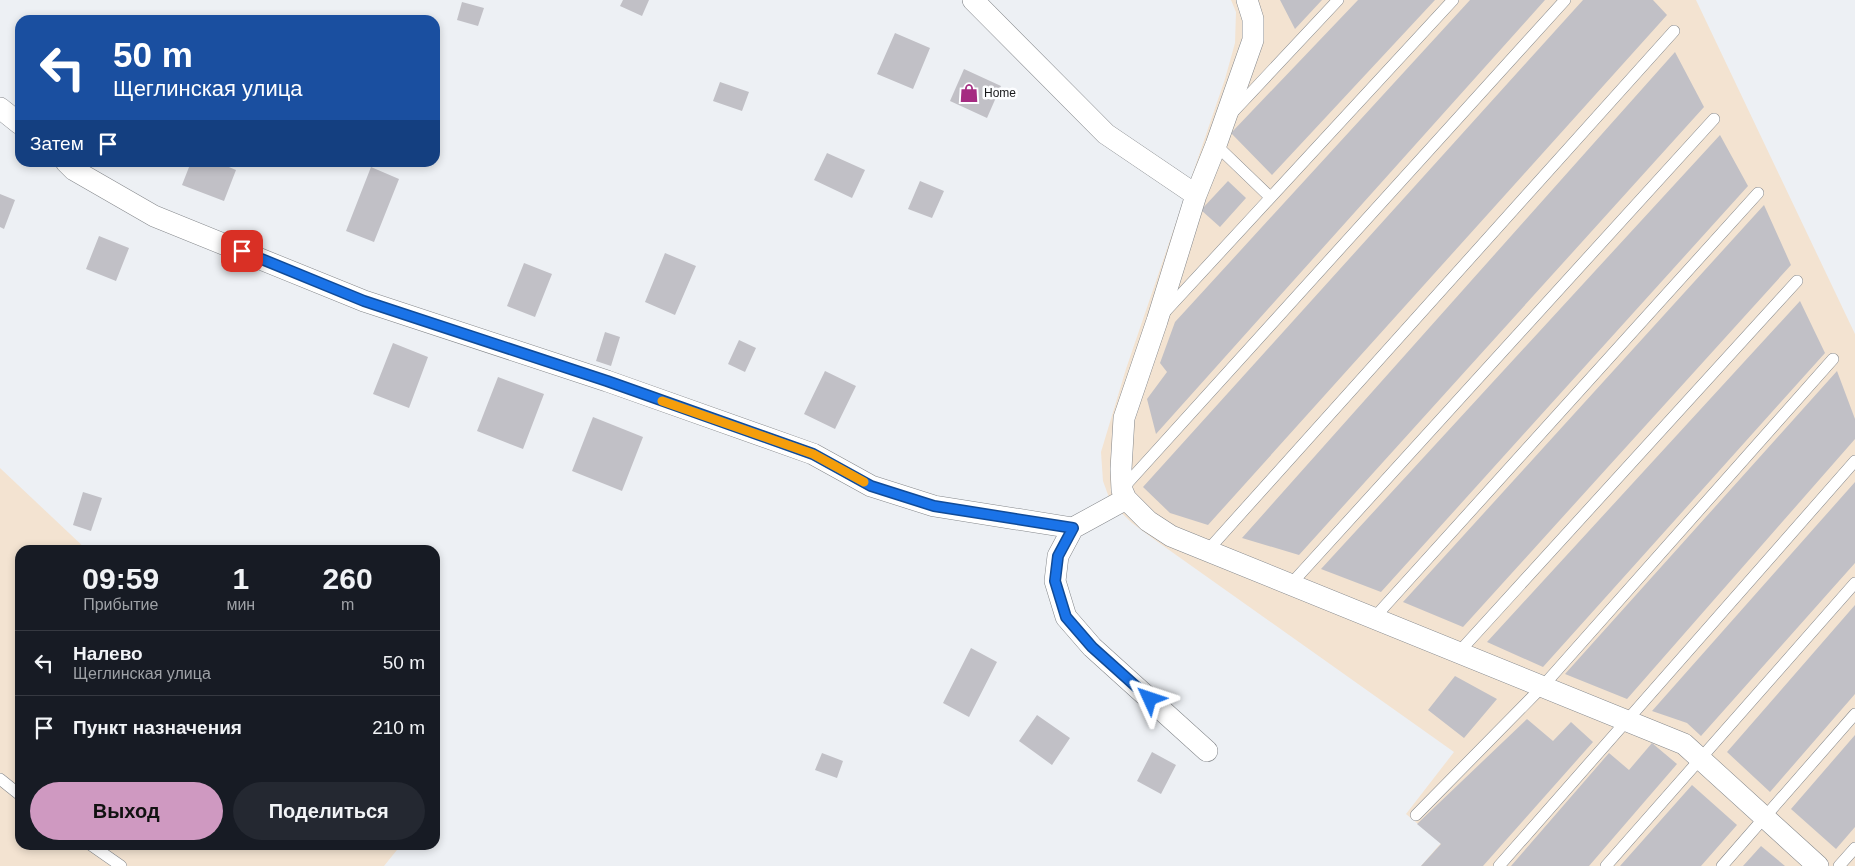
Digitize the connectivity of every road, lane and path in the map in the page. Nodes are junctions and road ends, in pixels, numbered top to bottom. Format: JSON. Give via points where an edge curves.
{"nodes":[{"id":1,"x":973,"y":0,"type":"edge"},
{"id":2,"x":1247,"y":0,"type":"edge"},
{"id":3,"x":1338,"y":0,"type":"edge"},
{"id":4,"x":1453,"y":0,"type":"edge"},
{"id":5,"x":1565,"y":0,"type":"edge"},
{"id":6,"x":1674,"y":31,"type":"dead end"},
{"id":7,"x":0,"y":108,"type":"edge"},
{"id":8,"x":1714,"y":119,"type":"dead end"},
{"id":9,"x":15,"y":120,"type":"edge"},
{"id":10,"x":1225,"y":120,"type":"junction"},
{"id":11,"x":1216,"y":145,"type":"junction"},
{"id":12,"x":71,"y":167,"type":"edge"},
{"id":13,"x":1758,"y":194,"type":"dead end"},
{"id":14,"x":1196,"y":195,"type":"junction"},
{"id":15,"x":1270,"y":197,"type":"junction"},
{"id":16,"x":1797,"y":281,"type":"dead end"},
{"id":17,"x":1157,"y":321,"type":"junction"},
{"id":18,"x":1833,"y":359,"type":"dead end"},
{"id":19,"x":1855,"y":461,"type":"edge"},
{"id":20,"x":1124,"y":494,"type":"junction"},
{"id":21,"x":1073,"y":528,"type":"junction"},
{"id":22,"x":1208,"y":550,"type":"junction"},
{"id":23,"x":1855,"y":583,"type":"edge"},
{"id":24,"x":1291,"y":584,"type":"junction"},
{"id":25,"x":1374,"y":618,"type":"junction"},
{"id":26,"x":1459,"y":652,"type":"junction"},
{"id":27,"x":1543,"y":686,"type":"junction"},
{"id":28,"x":1855,"y":714,"type":"edge"},
{"id":29,"x":1626,"y":720,"type":"junction"},
{"id":30,"x":1208,"y":751,"type":"dead end"},
{"id":31,"x":1700,"y":758,"type":"junction"},
{"id":32,"x":0,"y":780,"type":"edge"},
{"id":33,"x":15,"y":790,"type":"edge"},
{"id":34,"x":1416,"y":815,"type":"dead end"},
{"id":35,"x":1765,"y":818,"type":"junction"},
{"id":36,"x":1855,"y":848,"type":"edge"},
{"id":37,"x":98,"y":850,"type":"edge"},
{"id":38,"x":121,"y":866,"type":"edge"},
{"id":39,"x":1499,"y":866,"type":"edge"},
{"id":40,"x":1606,"y":866,"type":"edge"},
{"id":41,"x":1722,"y":866,"type":"edge"},
{"id":42,"x":1818,"y":866,"type":"edge"},
{"id":43,"x":1839,"y":866,"type":"edge"}],
"edges":[{"from":1,"to":14,"type":"street","via":[[1106,134]]},
{"from":2,"to":10,"type":"street","via":[[1253,18],[1253,40]]},
{"from":3,"to":10,"type":"lane"},
{"from":4,"to":15,"type":"lane"},
{"from":5,"to":20,"type":"lane"},
{"from":6,"to":22,"type":"lane"},
{"from":7,"to":9,"type":"street"},
{"from":8,"to":24,"type":"lane"},
{"from":10,"to":11,"type":"street"},
{"from":11,"to":14,"type":"street"},
{"from":11,"to":15,"type":"lane"},
{"from":12,"to":21,"type":"street","via":[[154,216],[346,293],[813,454],[871,486],[934,506]]},
{"from":13,"to":25,"type":"lane"},
{"from":14,"to":17,"type":"street"},
{"from":15,"to":17,"type":"lane"},
{"from":16,"to":26,"type":"lane"},
{"from":17,"to":20,"type":"street","via":[[1124,418],[1121,469]]},
{"from":18,"to":27,"type":"lane"},
{"from":19,"to":29,"type":"lane"},
{"from":20,"to":21,"type":"street"},
{"from":20,"to":22,"type":"street","via":[[1148,521],[1171,536]]},
{"from":21,"to":30,"type":"street","via":[[1058,556],[1055,581],[1066,617],[1092,647]]},
{"from":22,"to":24,"type":"street"},
{"from":23,"to":31,"type":"lane"},
{"from":24,"to":25,"type":"street"},
{"from":25,"to":26,"type":"street"},
{"from":26,"to":27,"type":"street"},
{"from":27,"to":29,"type":"street"},
{"from":27,"to":34,"type":"lane"},
{"from":28,"to":35,"type":"lane"},
{"from":29,"to":31,"type":"street","via":[[1684,744]]},
{"from":29,"to":39,"type":"lane"},
{"from":31,"to":35,"type":"street"},
{"from":31,"to":40,"type":"lane"},
{"from":32,"to":33,"type":"lane"},
{"from":35,"to":41,"type":"lane"},
{"from":35,"to":42,"type":"street"},
{"from":36,"to":43,"type":"lane"},
{"from":37,"to":38,"type":"lane"}]}
